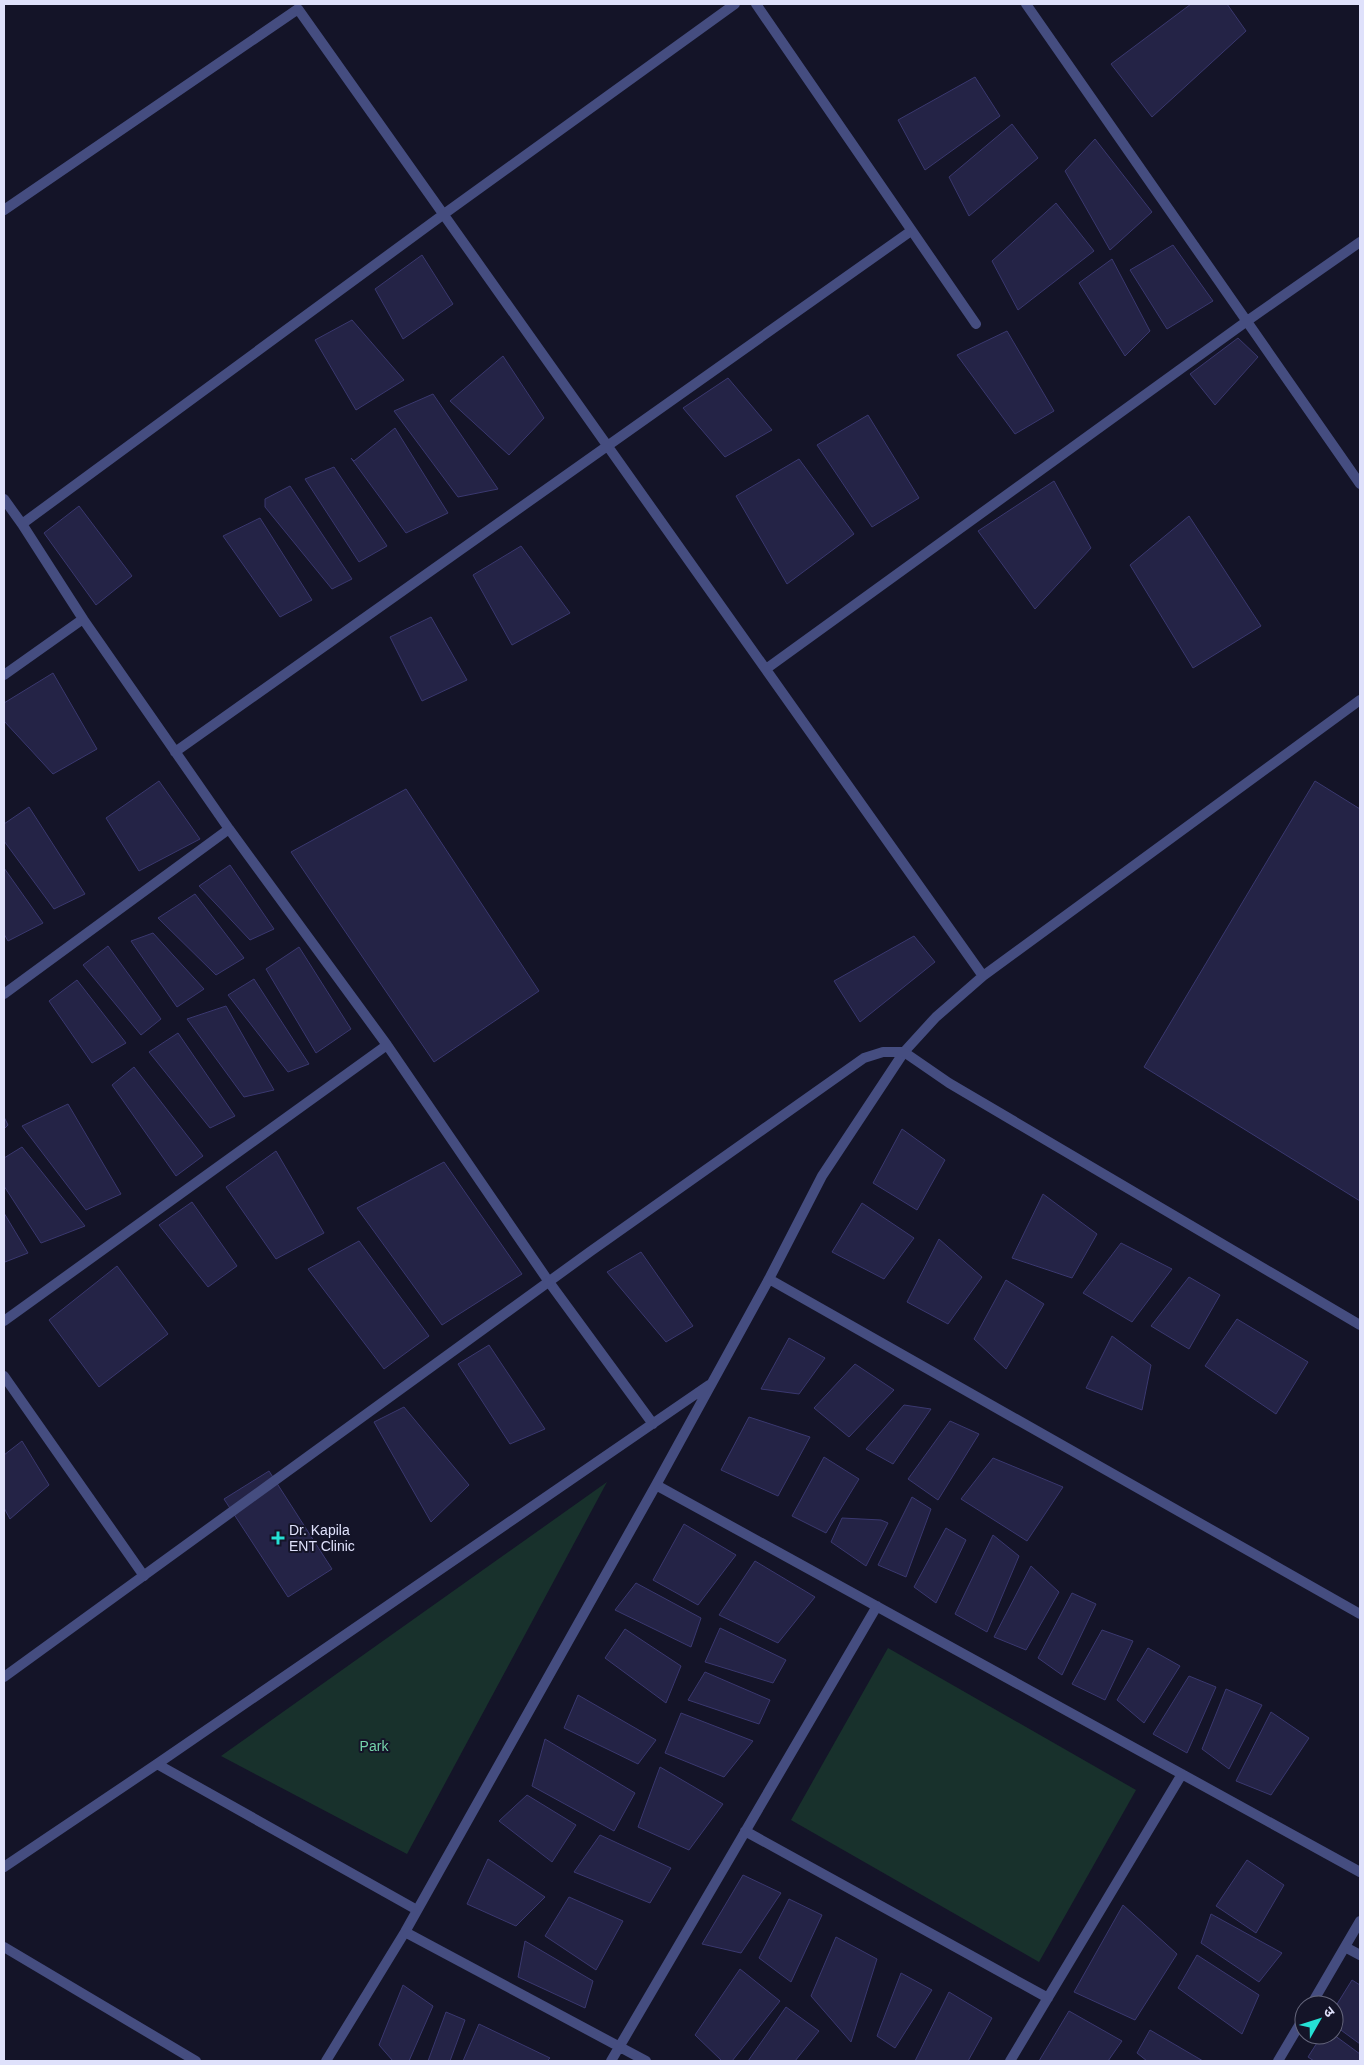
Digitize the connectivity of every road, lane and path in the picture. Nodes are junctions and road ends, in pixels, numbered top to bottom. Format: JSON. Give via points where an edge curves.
{"nodes":[{"id":1,"x":735,"y":4,"type":"edge"},
{"id":2,"x":756,"y":4,"type":"edge"},
{"id":3,"x":1026,"y":4,"type":"edge"},
{"id":4,"x":302,"y":6,"type":"edge"},
{"id":5,"x":4,"y":210,"type":"edge"},
{"id":6,"x":444,"y":214,"type":"junction"},
{"id":7,"x":911,"y":231,"type":"junction"},
{"id":8,"x":1360,"y":242,"type":"edge"},
{"id":9,"x":1247,"y":321,"type":"junction"},
{"id":10,"x":976,"y":324,"type":"dead end"},
{"id":11,"x":608,"y":445,"type":"junction"},
{"id":12,"x":1360,"y":484,"type":"edge"},
{"id":13,"x":4,"y":499,"type":"edge"},
{"id":14,"x":22,"y":524,"type":"junction"},
{"id":15,"x":83,"y":620,"type":"junction"},
{"id":16,"x":766,"y":669,"type":"junction"},
{"id":17,"x":4,"y":675,"type":"edge"},
{"id":18,"x":1360,"y":700,"type":"edge"},
{"id":19,"x":175,"y":752,"type":"junction"},
{"id":20,"x":229,"y":828,"type":"junction"},
{"id":21,"x":983,"y":976,"type":"junction"},
{"id":22,"x":4,"y":994,"type":"edge"},
{"id":23,"x":387,"y":1045,"type":"junction"},
{"id":24,"x":904,"y":1052,"type":"junction"},
{"id":25,"x":769,"y":1278,"type":"junction"},
{"id":26,"x":549,"y":1282,"type":"junction"},
{"id":27,"x":4,"y":1321,"type":"edge"},
{"id":28,"x":1360,"y":1325,"type":"edge"},
{"id":29,"x":4,"y":1376,"type":"edge"},
{"id":30,"x":712,"y":1382,"type":"junction"},
{"id":31,"x":653,"y":1424,"type":"junction"},
{"id":32,"x":656,"y":1485,"type":"junction"},
{"id":33,"x":144,"y":1576,"type":"junction"},
{"id":34,"x":877,"y":1606,"type":"junction"},
{"id":35,"x":1360,"y":1614,"type":"edge"},
{"id":36,"x":4,"y":1677,"type":"edge"},
{"id":37,"x":158,"y":1764,"type":"junction"},
{"id":38,"x":1182,"y":1774,"type":"junction"},
{"id":39,"x":745,"y":1831,"type":"junction"},
{"id":40,"x":4,"y":1867,"type":"edge"},
{"id":41,"x":1360,"y":1872,"type":"edge"},
{"id":42,"x":417,"y":1910,"type":"junction"},
{"id":43,"x":1360,"y":1921,"type":"edge"},
{"id":44,"x":405,"y":1932,"type":"junction"},
{"id":45,"x":4,"y":1947,"type":"edge"},
{"id":46,"x":1345,"y":1947,"type":"junction"},
{"id":47,"x":1360,"y":1955,"type":"edge"},
{"id":48,"x":1317,"y":1995,"type":"edge"},
{"id":49,"x":1048,"y":1998,"type":"junction"},
{"id":50,"x":1294,"y":2034,"type":"edge"},
{"id":51,"x":619,"y":2046,"type":"junction"},
{"id":52,"x":196,"y":2061,"type":"edge"},
{"id":53,"x":326,"y":2061,"type":"edge"},
{"id":54,"x":611,"y":2061,"type":"edge"},
{"id":55,"x":646,"y":2061,"type":"edge"},
{"id":56,"x":1010,"y":2061,"type":"edge"},
{"id":57,"x":1278,"y":2061,"type":"edge"}],
"edges":[{"from":1,"to":6,"type":"street"},
{"from":2,"to":7,"type":"street"},
{"from":3,"to":9,"type":"street"},
{"from":4,"to":5,"type":"street"},
{"from":4,"to":6,"type":"street"},
{"from":6,"to":11,"type":"street"},
{"from":6,"to":14,"type":"street"},
{"from":7,"to":10,"type":"street"},
{"from":7,"to":11,"type":"street"},
{"from":8,"to":9,"type":"street"},
{"from":9,"to":12,"type":"street"},
{"from":9,"to":16,"type":"street"},
{"from":11,"to":16,"type":"street"},
{"from":11,"to":19,"type":"street"},
{"from":13,"to":14,"type":"street"},
{"from":14,"to":15,"type":"street"},
{"from":15,"to":17,"type":"street"},
{"from":15,"to":19,"type":"street"},
{"from":16,"to":21,"type":"street"},
{"from":18,"to":21,"type":"street"},
{"from":19,"to":20,"type":"street"},
{"from":20,"to":22,"type":"street"},
{"from":20,"to":23,"type":"street"},
{"from":21,"to":24,"type":"street","via":[[936,1017]]},
{"from":23,"to":26,"type":"street"},
{"from":23,"to":27,"type":"street"},
{"from":24,"to":25,"type":"street","via":[[822,1176]]},
{"from":24,"to":26,"type":"street","via":[[883,1052],[864,1058]]},
{"from":24,"to":28,"type":"street","via":[[957,1088]]},
{"from":25,"to":30,"type":"street"},
{"from":25,"to":35,"type":"street"},
{"from":26,"to":31,"type":"street"},
{"from":26,"to":33,"type":"street"},
{"from":29,"to":33,"type":"street"},
{"from":30,"to":31,"type":"street"},
{"from":30,"to":32,"type":"street"},
{"from":31,"to":37,"type":"street"},
{"from":32,"to":34,"type":"street"},
{"from":32,"to":42,"type":"street"},
{"from":33,"to":36,"type":"street"},
{"from":34,"to":38,"type":"street"},
{"from":34,"to":39,"type":"street"},
{"from":37,"to":40,"type":"street"},
{"from":37,"to":42,"type":"street"},
{"from":38,"to":41,"type":"street"},
{"from":38,"to":49,"type":"street"},
{"from":39,"to":49,"type":"street"},
{"from":39,"to":51,"type":"street"},
{"from":42,"to":44,"type":"street"},
{"from":43,"to":46,"type":"street"},
{"from":44,"to":51,"type":"street"},
{"from":44,"to":53,"type":"street"},
{"from":45,"to":52,"type":"street"},
{"from":46,"to":47,"type":"street"},
{"from":46,"to":48,"type":"street"},
{"from":49,"to":56,"type":"street"},
{"from":50,"to":57,"type":"street"},
{"from":51,"to":54,"type":"street"},
{"from":51,"to":55,"type":"street"}]}
